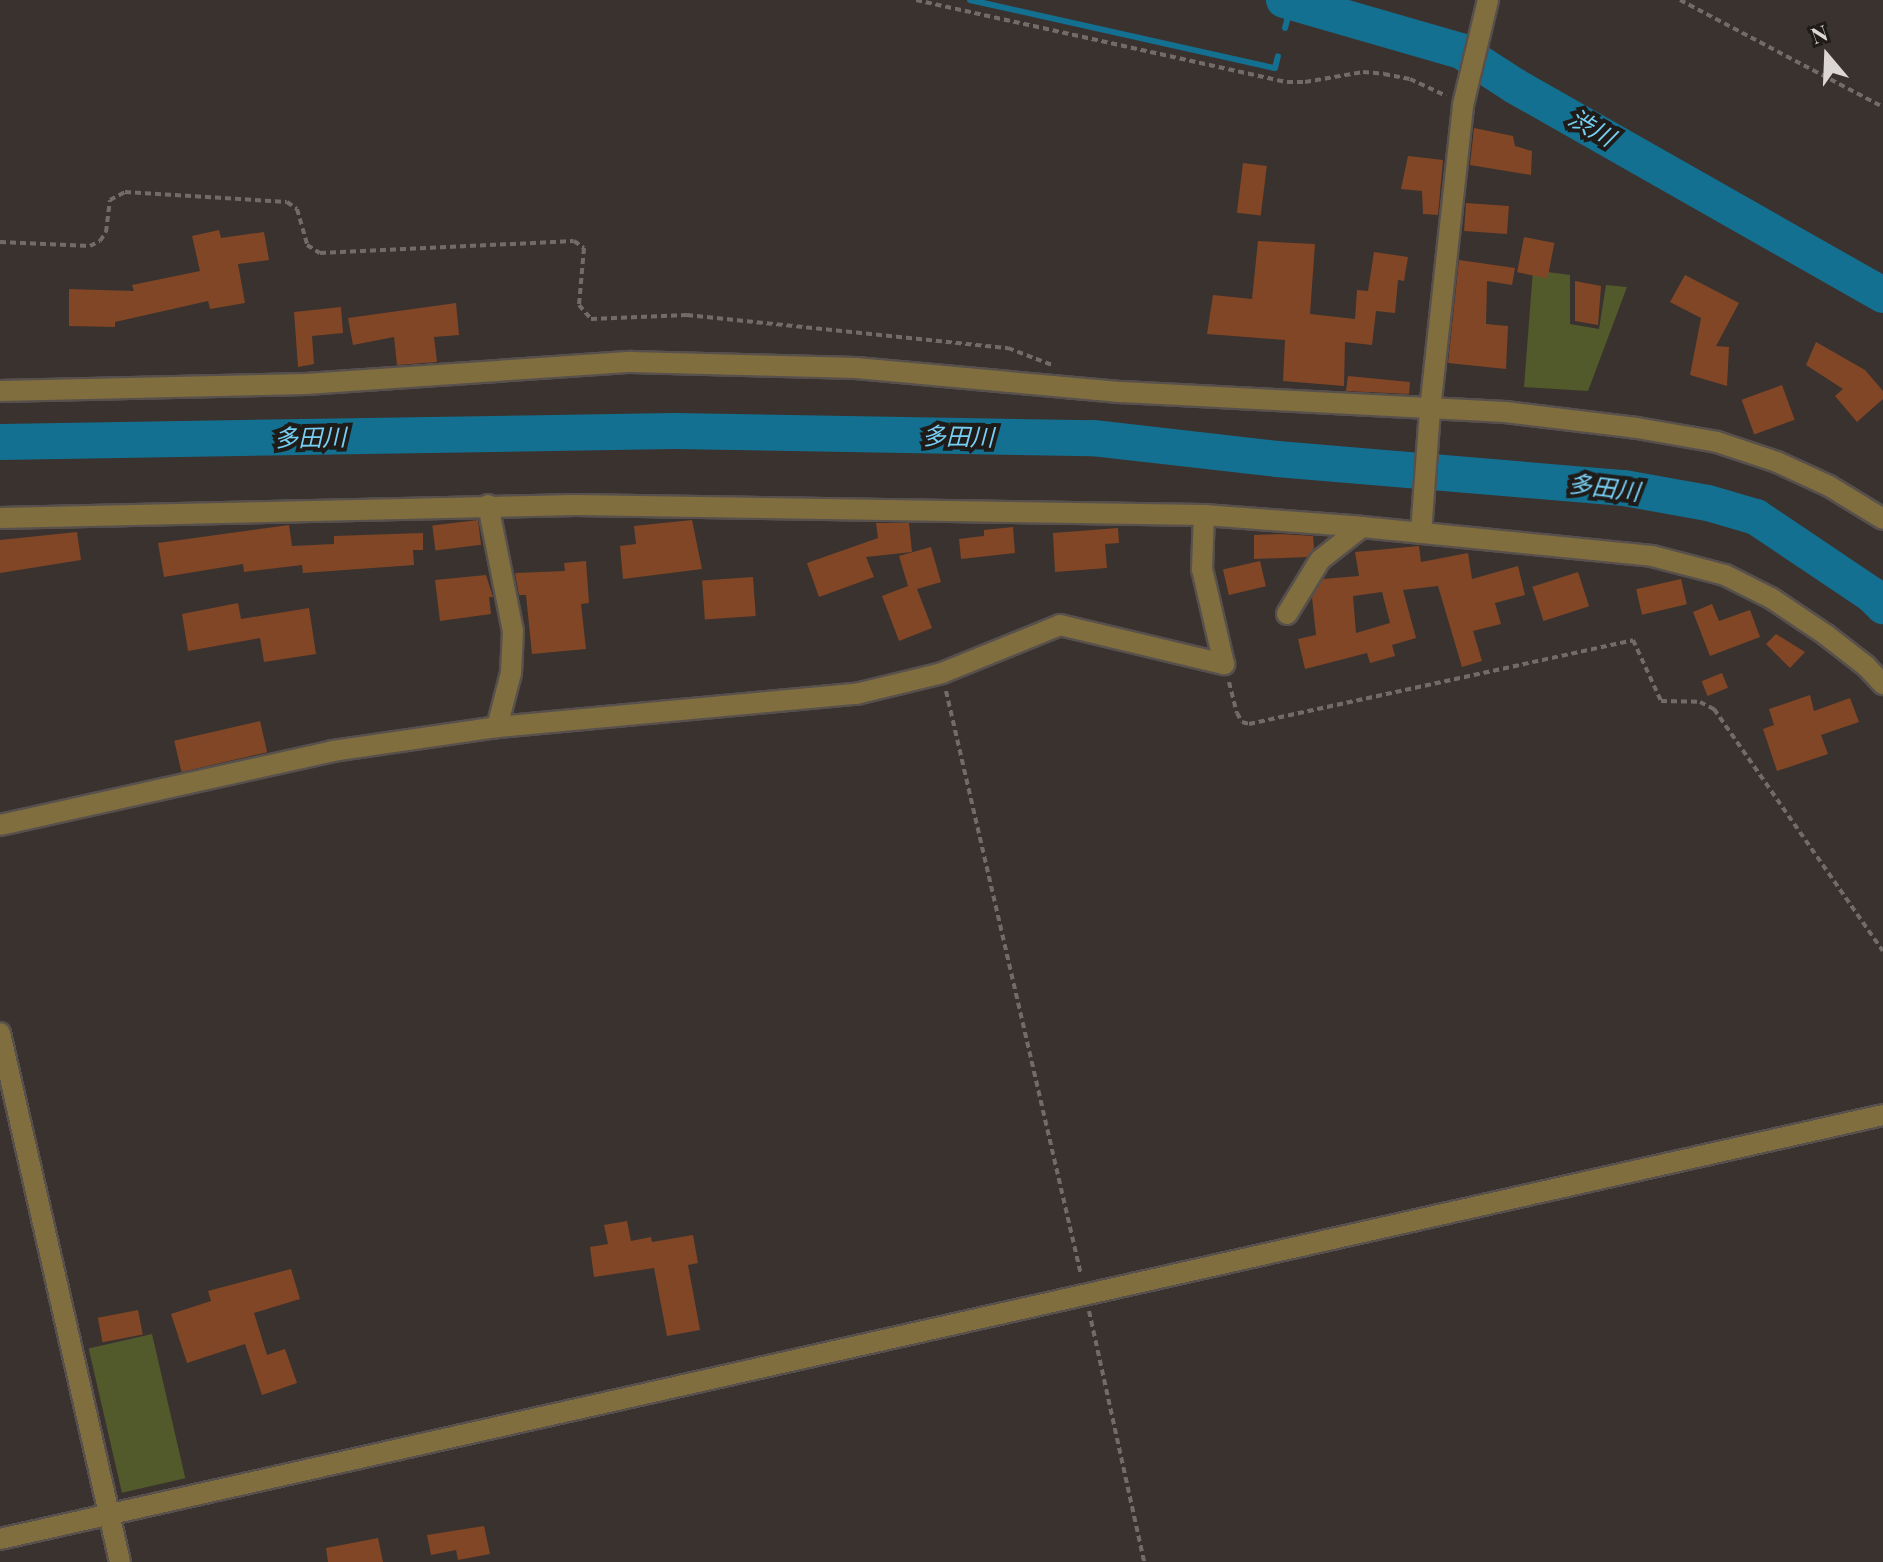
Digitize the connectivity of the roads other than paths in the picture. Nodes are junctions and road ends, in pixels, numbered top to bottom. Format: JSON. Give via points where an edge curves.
{"nodes":[{"id":1,"x":1486,"y":7,"type":"edge"},
{"id":2,"x":0,"y":391,"type":"edge"},
{"id":3,"x":1430,"y":415,"type":"junction"},
{"id":4,"x":488,"y":505,"type":"junction"},
{"id":5,"x":1204,"y":515,"type":"junction"},
{"id":6,"x":0,"y":518,"type":"edge"},
{"id":7,"x":1883,"y":519,"type":"edge"},
{"id":8,"x":1422,"y":525,"type":"junction"},
{"id":9,"x":1362,"y":527,"type":"junction"},
{"id":10,"x":1287,"y":614,"type":"dead end"},
{"id":11,"x":1883,"y":684,"type":"edge"},
{"id":12,"x":497,"y":727,"type":"junction"},
{"id":13,"x":0,"y":825,"type":"edge"},
{"id":14,"x":0,"y":1033,"type":"edge"},
{"id":15,"x":1883,"y":1115,"type":"edge"},
{"id":16,"x":109,"y":1514,"type":"junction"},
{"id":17,"x":0,"y":1539,"type":"edge"},
{"id":18,"x":120,"y":1562,"type":"edge"}],
"edges":[{"from":1,"to":3,"type":"street","via":[[1464,100]]},
{"from":2,"to":3,"type":"street","via":[[306,384],[631,362],[856,368]]},
{"from":3,"to":7,"type":"street","via":[[1505,412],[1717,442],[1829,486]]},
{"from":3,"to":8,"type":"street"},
{"from":4,"to":5,"type":"street"},
{"from":4,"to":6,"type":"street"},
{"from":4,"to":12,"type":"street","via":[[513,631],[511,673]]},
{"from":5,"to":9,"type":"street"},
{"from":5,"to":12,"type":"street","via":[[1202,569],[1224,664],[1060,625],[942,673],[856,694]]},
{"from":8,"to":9,"type":"street"},
{"from":8,"to":11,"type":"street","via":[[1652,556],[1725,575],[1826,635]]},
{"from":9,"to":10,"type":"street","via":[[1320,560]]},
{"from":12,"to":13,"type":"street","via":[[333,751]]},
{"from":14,"to":16,"type":"street"},
{"from":15,"to":16,"type":"street"},
{"from":16,"to":17,"type":"street"},
{"from":16,"to":18,"type":"street"}]}
